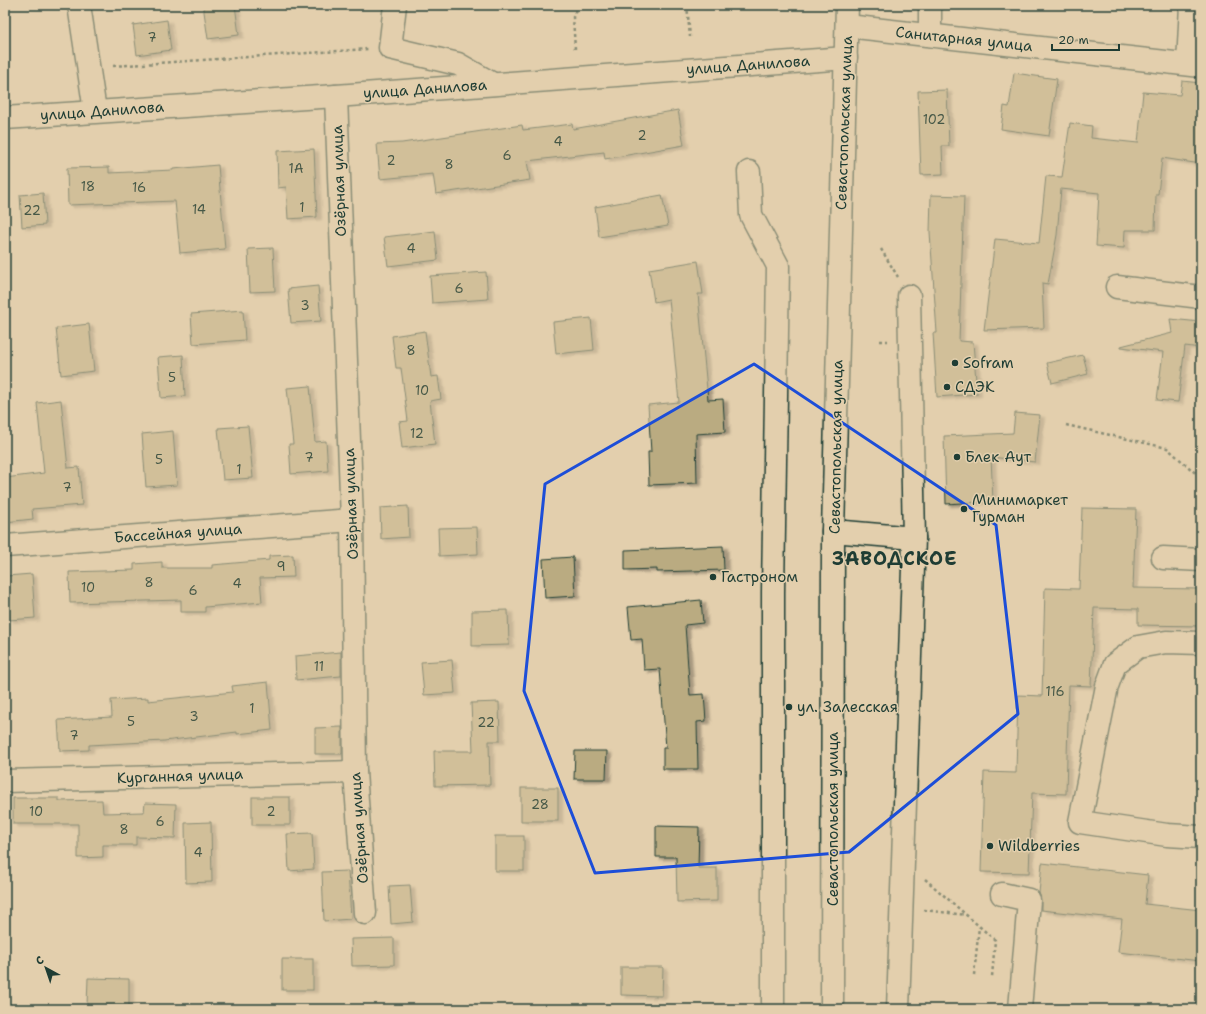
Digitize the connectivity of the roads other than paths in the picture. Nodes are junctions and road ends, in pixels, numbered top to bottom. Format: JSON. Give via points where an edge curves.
{"nodes":[{"id":1,"x":80,"y":5,"type":"edge"},
{"id":2,"x":394,"y":5,"type":"edge"},
{"id":3,"x":930,"y":5,"type":"edge"},
{"id":4,"x":1191,"y":5,"type":"edge"},
{"id":5,"x":847,"y":16,"type":"edge"},
{"id":6,"x":930,"y":35,"type":"junction"},
{"id":7,"x":846,"y":58,"type":"junction"},
{"id":8,"x":1194,"y":65,"type":"edge"},
{"id":9,"x":493,"y":84,"type":"junction"},
{"id":10,"x":336,"y":96,"type":"junction"},
{"id":11,"x":95,"y":111,"type":"junction"},
{"id":12,"x":5,"y":118,"type":"edge"},
{"id":13,"x":749,"y":172,"type":"dead end"},
{"id":14,"x":1117,"y":287,"type":"dead end"},
{"id":15,"x":910,"y":296,"type":"road end"},
{"id":16,"x":1201,"y":296,"type":"edge"},
{"id":17,"x":352,"y":520,"type":"junction"},
{"id":18,"x":834,"y":531,"type":"junction"},
{"id":19,"x":914,"y":538,"type":"junction"},
{"id":20,"x":5,"y":546,"type":"edge"},
{"id":21,"x":1163,"y":558,"type":"dead end"},
{"id":22,"x":1201,"y":560,"type":"edge"},
{"id":23,"x":1201,"y":643,"type":"edge"},
{"id":24,"x":355,"y":772,"type":"junction"},
{"id":25,"x":5,"y":781,"type":"edge"},
{"id":26,"x":1201,"y":837,"type":"edge"},
{"id":27,"x":1002,"y":894,"type":"dead end"},
{"id":28,"x":365,"y":913,"type":"dead end"},
{"id":29,"x":773,"y":1009,"type":"edge"},
{"id":30,"x":832,"y":1009,"type":"edge"},
{"id":31,"x":898,"y":1009,"type":"edge"},
{"id":32,"x":1020,"y":1009,"type":"edge"}],
"edges":[{"from":1,"to":11,"type":"street"},
{"from":2,"to":9,"type":"street","via":[[390,48],[458,64]]},
{"from":3,"to":6,"type":"street"},
{"from":4,"to":8,"type":"street"},
{"from":5,"to":6,"type":"street","name":"Санитарная улица"},
{"from":5,"to":7,"type":"street","name":"Севастопольская улица"},
{"from":6,"to":8,"type":"street","name":"Санитарная улица"},
{"from":7,"to":9,"type":"street","name":"улица Данилова"},
{"from":7,"to":18,"type":"street","name":"Севастопольская улица"},
{"from":9,"to":10,"type":"street","name":"улица Данилова"},
{"from":10,"to":11,"type":"street","name":"улица Данилова"},
{"from":10,"to":17,"type":"street","name":"Озёрная улица"},
{"from":11,"to":12,"type":"street","name":"улица Данилова"},
{"from":13,"to":29,"type":"street","via":[[751,215],[778,266],[773,592]]},
{"from":14,"to":16,"type":"street"},
{"from":15,"to":19,"type":"street"},
{"from":17,"to":20,"type":"street","name":"Бассейная улица"},
{"from":17,"to":24,"type":"street","name":"Озёрная улица"},
{"from":18,"to":19,"type":"street"},
{"from":18,"to":30,"type":"street","name":"Севастопольская улица"},
{"from":19,"to":31,"type":"street"},
{"from":21,"to":22,"type":"street"},
{"from":23,"to":26,"type":"street","via":[[1166,642],[1138,647],[1115,664],[1107,686],[1080,822]]},
{"from":24,"to":25,"type":"street","name":"Курганная улица"},
{"from":24,"to":28,"type":"street","name":"Озёрная улица"},
{"from":27,"to":32,"type":"street","via":[[1028,900]]}]}
